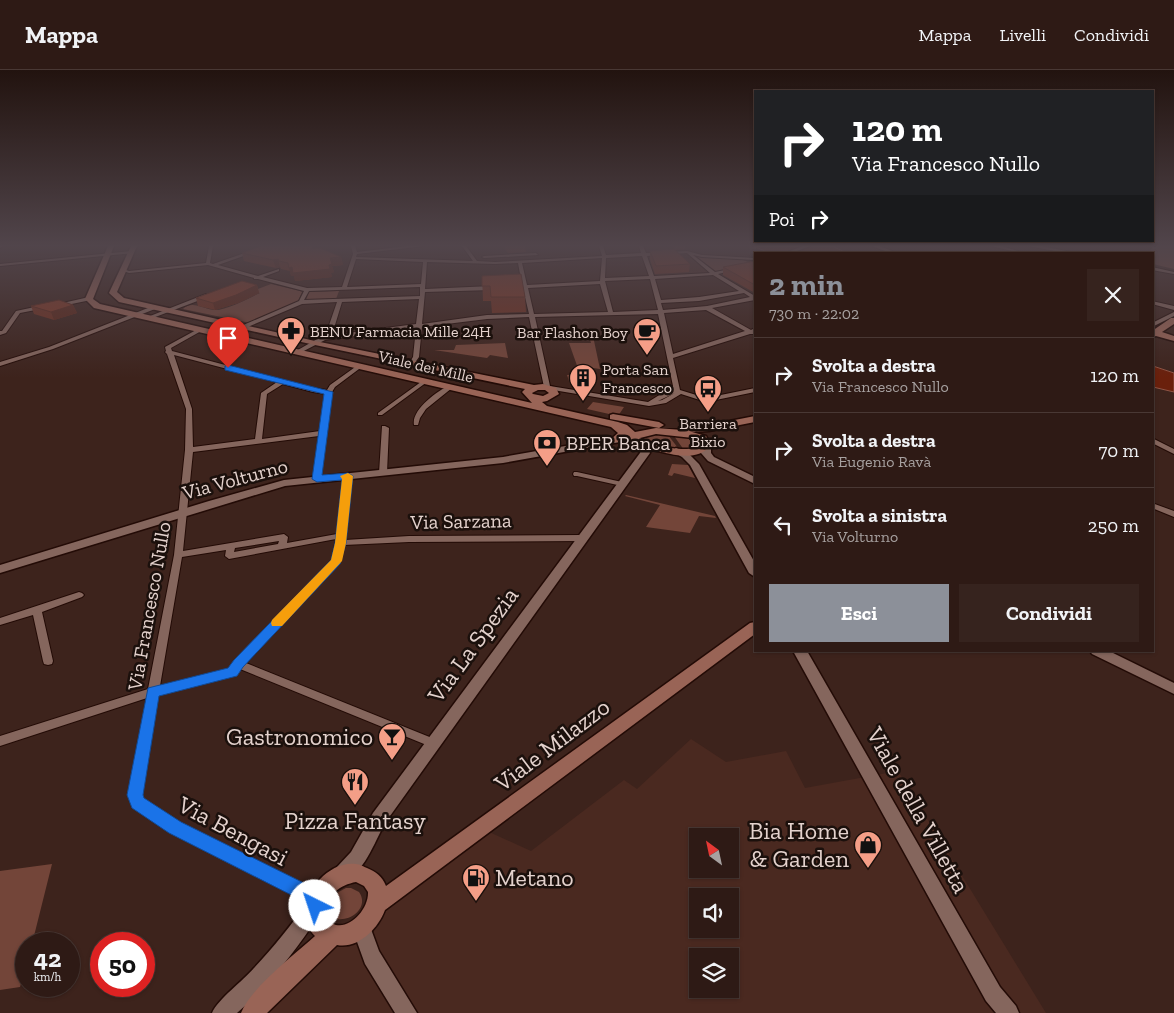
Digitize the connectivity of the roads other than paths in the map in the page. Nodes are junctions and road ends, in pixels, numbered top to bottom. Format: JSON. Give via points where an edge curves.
{"nodes":[{"id":1,"x":93,"y":290,"type":"edge"},
{"id":2,"x":114,"y":290,"type":"edge"},
{"id":3,"x":307,"y":290,"type":"edge"},
{"id":4,"x":383,"y":290,"type":"edge"},
{"id":5,"x":441,"y":290,"type":"edge"},
{"id":6,"x":526,"y":290,"type":"edge"},
{"id":7,"x":605,"y":290,"type":"edge"},
{"id":8,"x":655,"y":290,"type":"edge"},
{"id":9,"x":740,"y":290,"type":"edge"},
{"id":10,"x":422,"y":291,"type":"junction"},
{"id":11,"x":743,"y":292,"type":"junction"},
{"id":12,"x":210,"y":294,"type":"edge"},
{"id":13,"x":754,"y":298,"type":"edge"},
{"id":14,"x":754,"y":298,"type":"edge"},
{"id":15,"x":89,"y":299,"type":"junction"},
{"id":16,"x":699,"y":299,"type":"junction"},
{"id":17,"x":340,"y":301,"type":"junction"},
{"id":18,"x":301,"y":302,"type":"junction"},
{"id":19,"x":659,"y":302,"type":"junction"},
{"id":20,"x":1154,"y":303,"type":"edge"},
{"id":21,"x":153,"y":308,"type":"junction"},
{"id":22,"x":706,"y":308,"type":"junction"},
{"id":23,"x":1174,"y":308,"type":"edge"},
{"id":24,"x":166,"y":311,"type":"junction"},
{"id":25,"x":661,"y":312,"type":"junction"},
{"id":26,"x":611,"y":313,"type":"junction"},
{"id":27,"x":1174,"y":314,"type":"edge"},
{"id":28,"x":136,"y":315,"type":"junction"},
{"id":29,"x":531,"y":315,"type":"junction"},
{"id":30,"x":148,"y":318,"type":"junction"},
{"id":31,"x":1174,"y":320,"type":"edge"},
{"id":32,"x":419,"y":326,"type":"junction"},
{"id":33,"x":243,"y":327,"type":"junction"},
{"id":34,"x":200,"y":330,"type":"junction"},
{"id":35,"x":1154,"y":330,"type":"edge"},
{"id":36,"x":1154,"y":330,"type":"edge"},
{"id":37,"x":1154,"y":331,"type":"edge"},
{"id":38,"x":1,"y":332,"type":"edge"},
{"id":39,"x":753,"y":332,"type":"edge"},
{"id":40,"x":325,"y":338,"type":"junction"},
{"id":41,"x":1174,"y":339,"type":"edge"},
{"id":42,"x":315,"y":343,"type":"junction"},
{"id":43,"x":168,"y":352,"type":"junction"},
{"id":44,"x":298,"y":352,"type":"junction"},
{"id":45,"x":670,"y":357,"type":"junction"},
{"id":46,"x":189,"y":358,"type":"junction"},
{"id":47,"x":173,"y":363,"type":"junction"},
{"id":48,"x":412,"y":363,"type":"junction"},
{"id":49,"x":0,"y":364,"type":"edge"},
{"id":50,"x":360,"y":366,"type":"junction"},
{"id":51,"x":425,"y":381,"type":"junction"},
{"id":52,"x":282,"y":382,"type":"junction"},
{"id":53,"x":450,"y":387,"type":"junction"},
{"id":54,"x":677,"y":389,"type":"junction"},
{"id":55,"x":754,"y":390,"type":"edge"},
{"id":56,"x":329,"y":392,"type":"junction"},
{"id":57,"x":470,"y":392,"type":"junction"},
{"id":58,"x":550,"y":392,"type":"junction"},
{"id":59,"x":576,"y":392,"type":"joint"},
{"id":60,"x":531,"y":393,"type":"junction"},
{"id":61,"x":647,"y":404,"type":"junction"},
{"id":62,"x":554,"y":410,"type":"junction"},
{"id":63,"x":380,"y":414,"type":"dead end"},
{"id":64,"x":590,"y":414,"type":"junction"},
{"id":65,"x":754,"y":421,"type":"edge"},
{"id":66,"x":754,"y":421,"type":"edge"},
{"id":67,"x":416,"y":424,"type":"dead end"},
{"id":68,"x":614,"y":424,"type":"junction"},
{"id":69,"x":385,"y":428,"type":"dead end"},
{"id":70,"x":687,"y":431,"type":"junction"},
{"id":71,"x":664,"y":432,"type":"junction"},
{"id":72,"x":323,"y":433,"type":"junction"},
{"id":73,"x":615,"y":440,"type":"junction"},
{"id":74,"x":636,"y":440,"type":"junction"},
{"id":75,"x":258,"y":441,"type":"junction"},
{"id":76,"x":1154,"y":441,"type":"edge"},
{"id":77,"x":706,"y":447,"type":"junction"},
{"id":78,"x":189,"y":450,"type":"junction"},
{"id":79,"x":676,"y":451,"type":"junction"},
{"id":80,"x":1174,"y":452,"type":"edge"},
{"id":81,"x":383,"y":473,"type":"junction"},
{"id":82,"x":577,"y":474,"type":"dead end"},
{"id":83,"x":348,"y":476,"type":"junction"},
{"id":84,"x":317,"y":479,"type":"junction"},
{"id":85,"x":754,"y":480,"type":"edge"},
{"id":86,"x":622,"y":484,"type":"junction"},
{"id":87,"x":1154,"y":506,"type":"edge"},
{"id":88,"x":184,"y":512,"type":"junction"},
{"id":89,"x":1174,"y":514,"type":"edge"},
{"id":90,"x":582,"y":538,"type":"junction"},
{"id":91,"x":340,"y":540,"type":"junction"},
{"id":92,"x":178,"y":555,"type":"junction"},
{"id":93,"x":0,"y":569,"type":"edge"},
{"id":94,"x":754,"y":572,"type":"edge"},
{"id":95,"x":79,"y":595,"type":"dead end"},
{"id":96,"x":36,"y":610,"type":"junction"},
{"id":97,"x":0,"y":622,"type":"edge"},
{"id":98,"x":754,"y":627,"type":"edge"},
{"id":99,"x":801,"y":652,"type":"edge"},
{"id":100,"x":1099,"y":652,"type":"edge"},
{"id":101,"x":48,"y":661,"type":"dead end"},
{"id":102,"x":238,"y":664,"type":"junction"},
{"id":103,"x":1174,"y":690,"type":"edge"},
{"id":104,"x":153,"y":692,"type":"junction"},
{"id":105,"x":0,"y":741,"type":"edge"},
{"id":106,"x":433,"y":743,"type":"junction"},
{"id":107,"x":135,"y":795,"type":"joint"},
{"id":108,"x":337,"y":878,"type":"junction"},
{"id":109,"x":316,"y":902,"type":"junction"},
{"id":110,"x":379,"y":903,"type":"junction"},
{"id":111,"x":361,"y":928,"type":"junction"},
{"id":112,"x":332,"y":935,"type":"junction"},
{"id":113,"x":993,"y":994,"type":"junction"},
{"id":114,"x":222,"y":1013,"type":"edge"},
{"id":115,"x":252,"y":1013,"type":"edge"},
{"id":116,"x":407,"y":1013,"type":"edge"},
{"id":117,"x":998,"y":1013,"type":"edge"},
{"id":118,"x":1009,"y":1013,"type":"edge"}],
"edges":[{"from":1,"to":15,"type":"main road"},
{"from":2,"to":21,"type":"main road","via":[[116,297]]},
{"from":3,"to":18,"type":"street"},
{"from":4,"to":10,"type":"street"},
{"from":5,"to":10,"type":"street"},
{"from":6,"to":29,"type":"street"},
{"from":7,"to":26,"type":"street"},
{"from":8,"to":19,"type":"street"},
{"from":9,"to":11,"type":"street"},
{"from":10,"to":17,"type":"street"},
{"from":10,"to":32,"type":"street"},
{"from":11,"to":13,"type":"street"},
{"from":11,"to":16,"type":"street"},
{"from":12,"to":24,"type":"street"},
{"from":14,"to":22,"type":"street"},
{"from":15,"to":28,"type":"main road","name":"Viale dei Mille","via":[[97,306]]},
{"from":15,"to":38,"type":"street","via":[[18,312]]},
{"from":16,"to":19,"type":"street"},
{"from":16,"to":22,"type":"street"},
{"from":17,"to":18,"type":"street"},
{"from":17,"to":40,"type":"street"},
{"from":18,"to":33,"type":"street"},
{"from":19,"to":25,"type":"street"},
{"from":20,"to":23,"type":"street"},
{"from":21,"to":24,"type":"main road"},
{"from":21,"to":28,"type":"street"},
{"from":22,"to":25,"type":"street"},
{"from":22,"to":39,"type":"street"},
{"from":24,"to":30,"type":"street"},
{"from":24,"to":33,"type":"main road"},
{"from":25,"to":26,"type":"street"},
{"from":25,"to":45,"type":"street"},
{"from":26,"to":29,"type":"street"},
{"from":27,"to":35,"type":"main road"},
{"from":28,"to":30,"type":"main road","name":"Viale dei Mille"},
{"from":28,"to":49,"type":"street"},
{"from":29,"to":32,"type":"street"},
{"from":29,"to":58,"type":"street"},
{"from":30,"to":34,"type":"main road","name":"Viale dei Mille"},
{"from":31,"to":36,"type":"main road"},
{"from":32,"to":40,"type":"street"},
{"from":32,"to":48,"type":"street","via":[[416,357]]},
{"from":33,"to":42,"type":"main road"},
{"from":34,"to":43,"type":"street","via":[[171,344]]},
{"from":34,"to":44,"type":"main road","name":"Viale dei Mille"},
{"from":37,"to":41,"type":"main road"},
{"from":39,"to":45,"type":"street"},
{"from":40,"to":42,"type":"street"},
{"from":42,"to":44,"type":"street"},
{"from":42,"to":48,"type":"main road"},
{"from":43,"to":46,"type":"street"},
{"from":43,"to":47,"type":"street","name":"Via Francesco Nullo"},
{"from":44,"to":50,"type":"main road","name":"Viale dei Mille"},
{"from":45,"to":54,"type":"street"},
{"from":46,"to":47,"type":"street"},
{"from":46,"to":52,"type":"street"},
{"from":47,"to":78,"type":"street","name":"Via Francesco Nullo","via":[[189,409]]},
{"from":48,"to":60,"type":"main road"},
{"from":50,"to":51,"type":"main road","name":"Viale dei Mille"},
{"from":50,"to":56,"type":"street","via":[[332,386]]},
{"from":51,"to":53,"type":"main road","name":"Viale dei Mille"},
{"from":51,"to":63,"type":"street"},
{"from":52,"to":56,"type":"street"},
{"from":52,"to":75,"type":"street","via":[[264,393]]},
{"from":53,"to":57,"type":"main road","name":"Viale dei Mille"},
{"from":53,"to":67,"type":"street","via":[[422,410],[416,417]]},
{"from":54,"to":55,"type":"street","via":[[706,400]]},
{"from":54,"to":61,"type":"street"},
{"from":54,"to":61,"type":"street","via":[[678,394],[670,400]]},
{"from":56,"to":72,"type":"street"},
{"from":57,"to":60,"type":"main road","via":[[498,396]]},
{"from":57,"to":62,"type":"main road","name":"Viale dei Mille"},
{"from":58,"to":59,"type":"street"},
{"from":58,"to":60,"type":"main road","via":[[541,400]]},
{"from":58,"to":64,"type":"main road","via":[[554,405]]},
{"from":59,"to":61,"type":"street"},
{"from":60,"to":62,"type":"main road","via":[[542,406]]},
{"from":62,"to":68,"type":"main road","name":"Viale dei Mille"},
{"from":64,"to":70,"type":"main road"},
{"from":64,"to":71,"type":"main road"},
{"from":65,"to":70,"type":"main road"},
{"from":66,"to":70,"type":"main road","via":[[704,434]]},
{"from":68,"to":73,"type":"main road","via":[[623,434]]},
{"from":68,"to":74,"type":"main road","name":"Viale dei Mille","via":[[629,430]]},
{"from":69,"to":81,"type":"street"},
{"from":70,"to":71,"type":"main road"},
{"from":70,"to":77,"type":"main road","via":[[702,438]]},
{"from":71,"to":74,"type":"main road","via":[[644,431],[638,433]]},
{"from":72,"to":75,"type":"street"},
{"from":72,"to":84,"type":"street"},
{"from":73,"to":74,"type":"street","name":"Via Volturno"},
{"from":73,"to":81,"type":"street","name":"Via Volturno","via":[[503,460]]},
{"from":74,"to":79,"type":"main road"},
{"from":74,"to":86,"type":"street","name":"Via La Spezia","via":[[645,452]]},
{"from":75,"to":78,"type":"street"},
{"from":76,"to":80,"type":"street"},
{"from":77,"to":79,"type":"main road","via":[[694,453]]},
{"from":77,"to":85,"type":"street","via":[[711,459]]},
{"from":78,"to":88,"type":"street","name":"Via Francesco Nullo"},
{"from":79,"to":94,"type":"street","via":[[693,462]]},
{"from":81,"to":83,"type":"street","name":"Via Volturno"},
{"from":82,"to":86,"type":"street"},
{"from":83,"to":84,"type":"street","name":"Via Volturno"},
{"from":83,"to":91,"type":"street"},
{"from":84,"to":88,"type":"street","name":"Via Volturno","via":[[270,486]]},
{"from":86,"to":90,"type":"street","name":"Via La Spezia"},
{"from":87,"to":89,"type":"street"},
{"from":88,"to":92,"type":"street","name":"Via Francesco Nullo"},
{"from":88,"to":93,"type":"street","name":"Via Volturno"},
{"from":90,"to":91,"type":"street","name":"Via Sarzana"},
{"from":90,"to":106,"type":"street","name":"Via La Spezia"},
{"from":91,"to":92,"type":"street","name":"Via Sarzana","via":[[229,556],[231,546]]},
{"from":91,"to":102,"type":"street","via":[[336,561]]},
{"from":92,"to":104,"type":"street","name":"Via Francesco Nullo"},
{"from":95,"to":96,"type":"street"},
{"from":96,"to":97,"type":"street"},
{"from":96,"to":101,"type":"street"},
{"from":98,"to":110,"type":"main road","name":"Viale Milazzo"},
{"from":99,"to":113,"type":"street","name":"Viale della Villetta"},
{"from":100,"to":103,"type":"street"},
{"from":102,"to":104,"type":"street","via":[[225,675]]},
{"from":102,"to":106,"type":"street"},
{"from":104,"to":105,"type":"street"},
{"from":104,"to":107,"type":"street","name":"Via Francesco Nullo"},
{"from":106,"to":108,"type":"street","name":"Via La Spezia","via":[[375,824],[357,858]]},
{"from":107,"to":109,"type":"street","name":"Via Bengasi","via":[[138,802],[175,828]]},
{"from":108,"to":109,"type":"main road","name":"Via La Spezia","via":[[323,889]]},
{"from":108,"to":110,"type":"main road","via":[[356,873],[372,879],[377,885]]},
{"from":109,"to":112,"type":"main road","via":[[314,916],[324,931]]},
{"from":109,"to":114,"type":"street","name":"Via La Spezia","via":[[275,960]]},
{"from":110,"to":111,"type":"main road"},
{"from":111,"to":112,"type":"main road"},
{"from":111,"to":116,"type":"street","via":[[372,957]]},
{"from":112,"to":115,"type":"main road"},
{"from":113,"to":117,"type":"street","name":"Viale della Villetta"},
{"from":113,"to":118,"type":"street","name":"Viale della Villetta"}]}
